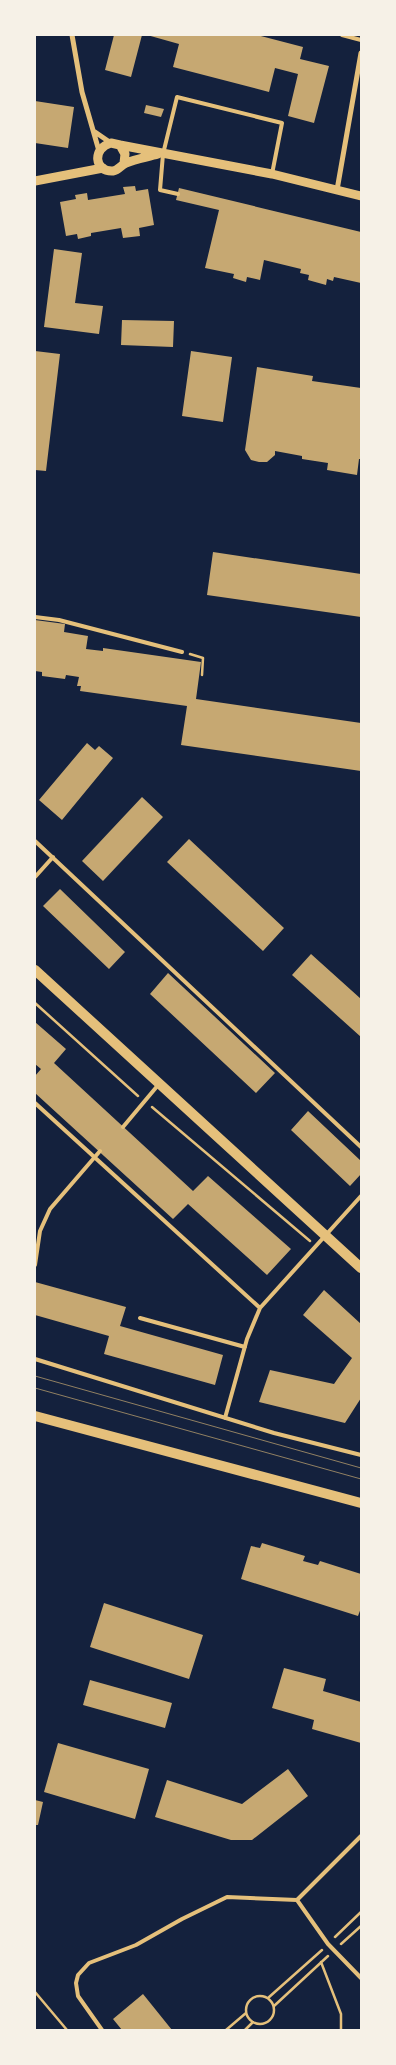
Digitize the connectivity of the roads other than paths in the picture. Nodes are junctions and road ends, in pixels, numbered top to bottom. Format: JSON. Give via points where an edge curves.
{"nodes":[{"id":1,"x":72,"y":35,"type":"edge"},
{"id":2,"x":342,"y":35,"type":"edge"},
{"id":3,"x":361,"y":40,"type":"edge"},
{"id":4,"x":361,"y":53,"type":"edge"},
{"id":5,"x":94,"y":132,"type":"junction"},
{"id":6,"x":116,"y":144,"type":"junction"},
{"id":7,"x":99,"y":153,"type":"junction"},
{"id":8,"x":162,"y":154,"type":"junction"},
{"id":9,"x":124,"y":163,"type":"junction"},
{"id":10,"x":103,"y":168,"type":"junction"},
{"id":11,"x":80,"y":172,"type":"junction"},
{"id":12,"x":272,"y":174,"type":"junction"},
{"id":13,"x":35,"y":181,"type":"edge"},
{"id":14,"x":337,"y":190,"type":"junction"},
{"id":15,"x":178,"y":194,"type":"dead end"},
{"id":16,"x":361,"y":196,"type":"edge"},
{"id":17,"x":35,"y":616,"type":"edge"},
{"id":18,"x":182,"y":652,"type":"road end"},
{"id":19,"x":35,"y":841,"type":"edge"},
{"id":20,"x":53,"y":856,"type":"junction"},
{"id":21,"x":35,"y":877,"type":"edge"},
{"id":22,"x":35,"y":970,"type":"edge"},
{"id":23,"x":160,"y":1084,"type":"junction"},
{"id":24,"x":35,"y":1103,"type":"edge"},
{"id":25,"x":123,"y":1127,"type":"dead end"},
{"id":26,"x":361,"y":1147,"type":"edge"},
{"id":27,"x":100,"y":1151,"type":"dead end"},
{"id":28,"x":95,"y":1158,"type":"junction"},
{"id":29,"x":361,"y":1196,"type":"edge"},
{"id":30,"x":325,"y":1235,"type":"junction"},
{"id":31,"x":35,"y":1265,"type":"edge"},
{"id":32,"x":361,"y":1268,"type":"edge"},
{"id":33,"x":260,"y":1308,"type":"junction"},
{"id":34,"x":140,"y":1318,"type":"dead end"},
{"id":35,"x":245,"y":1347,"type":"junction"},
{"id":36,"x":35,"y":1359,"type":"edge"},
{"id":37,"x":35,"y":1416,"type":"edge"},
{"id":38,"x":225,"y":1418,"type":"junction"},
{"id":39,"x":361,"y":1455,"type":"edge"},
{"id":40,"x":361,"y":1503,"type":"edge"},
{"id":41,"x":361,"y":1836,"type":"edge"},
{"id":42,"x":297,"y":1900,"type":"junction"},
{"id":43,"x":361,"y":1978,"type":"edge"},
{"id":44,"x":102,"y":2030,"type":"edge"}],
"edges":[{"from":1,"to":5,"type":"street","via":[[82,92]]},
{"from":2,"to":3,"type":"lane"},
{"from":4,"to":14,"type":"street"},
{"from":5,"to":6,"type":"street"},
{"from":5,"to":7,"type":"street"},
{"from":6,"to":7,"type":"street","via":[[106,144]]},
{"from":6,"to":8,"type":"street"},
{"from":6,"to":9,"type":"street","via":[[126,154]]},
{"from":7,"to":10,"type":"street"},
{"from":7,"to":11,"type":"street"},
{"from":8,"to":9,"type":"street"},
{"from":8,"to":12,"type":"street"},
{"from":8,"to":12,"type":"lane","via":[[177,97],[282,123]]},
{"from":8,"to":15,"type":"lane","via":[[160,190]]},
{"from":9,"to":10,"type":"street","via":[[117,170]]},
{"from":10,"to":11,"type":"street"},
{"from":11,"to":13,"type":"street"},
{"from":12,"to":14,"type":"street"},
{"from":14,"to":16,"type":"street"},
{"from":17,"to":18,"type":"lane"},
{"from":19,"to":20,"type":"lane"},
{"from":20,"to":21,"type":"lane"},
{"from":20,"to":26,"type":"lane"},
{"from":22,"to":23,"type":"main road"},
{"from":23,"to":25,"type":"lane"},
{"from":23,"to":30,"type":"main road"},
{"from":24,"to":28,"type":"lane"},
{"from":27,"to":28,"type":"lane"},
{"from":28,"to":31,"type":"lane","via":[[50,1208],[40,1231]]},
{"from":28,"to":33,"type":"lane"},
{"from":29,"to":30,"type":"lane"},
{"from":30,"to":32,"type":"main road"},
{"from":30,"to":33,"type":"lane"},
{"from":33,"to":35,"type":"lane"},
{"from":34,"to":35,"type":"lane"},
{"from":35,"to":38,"type":"lane"},
{"from":36,"to":38,"type":"lane"},
{"from":37,"to":40,"type":"main road"},
{"from":38,"to":39,"type":"lane"},
{"from":41,"to":42,"type":"lane"},
{"from":42,"to":43,"type":"lane","via":[[328,1944]]},
{"from":42,"to":44,"type":"lane","via":[[227,1897],[136,1945],[89,1964],[78,1975],[78,1996]]}]}
